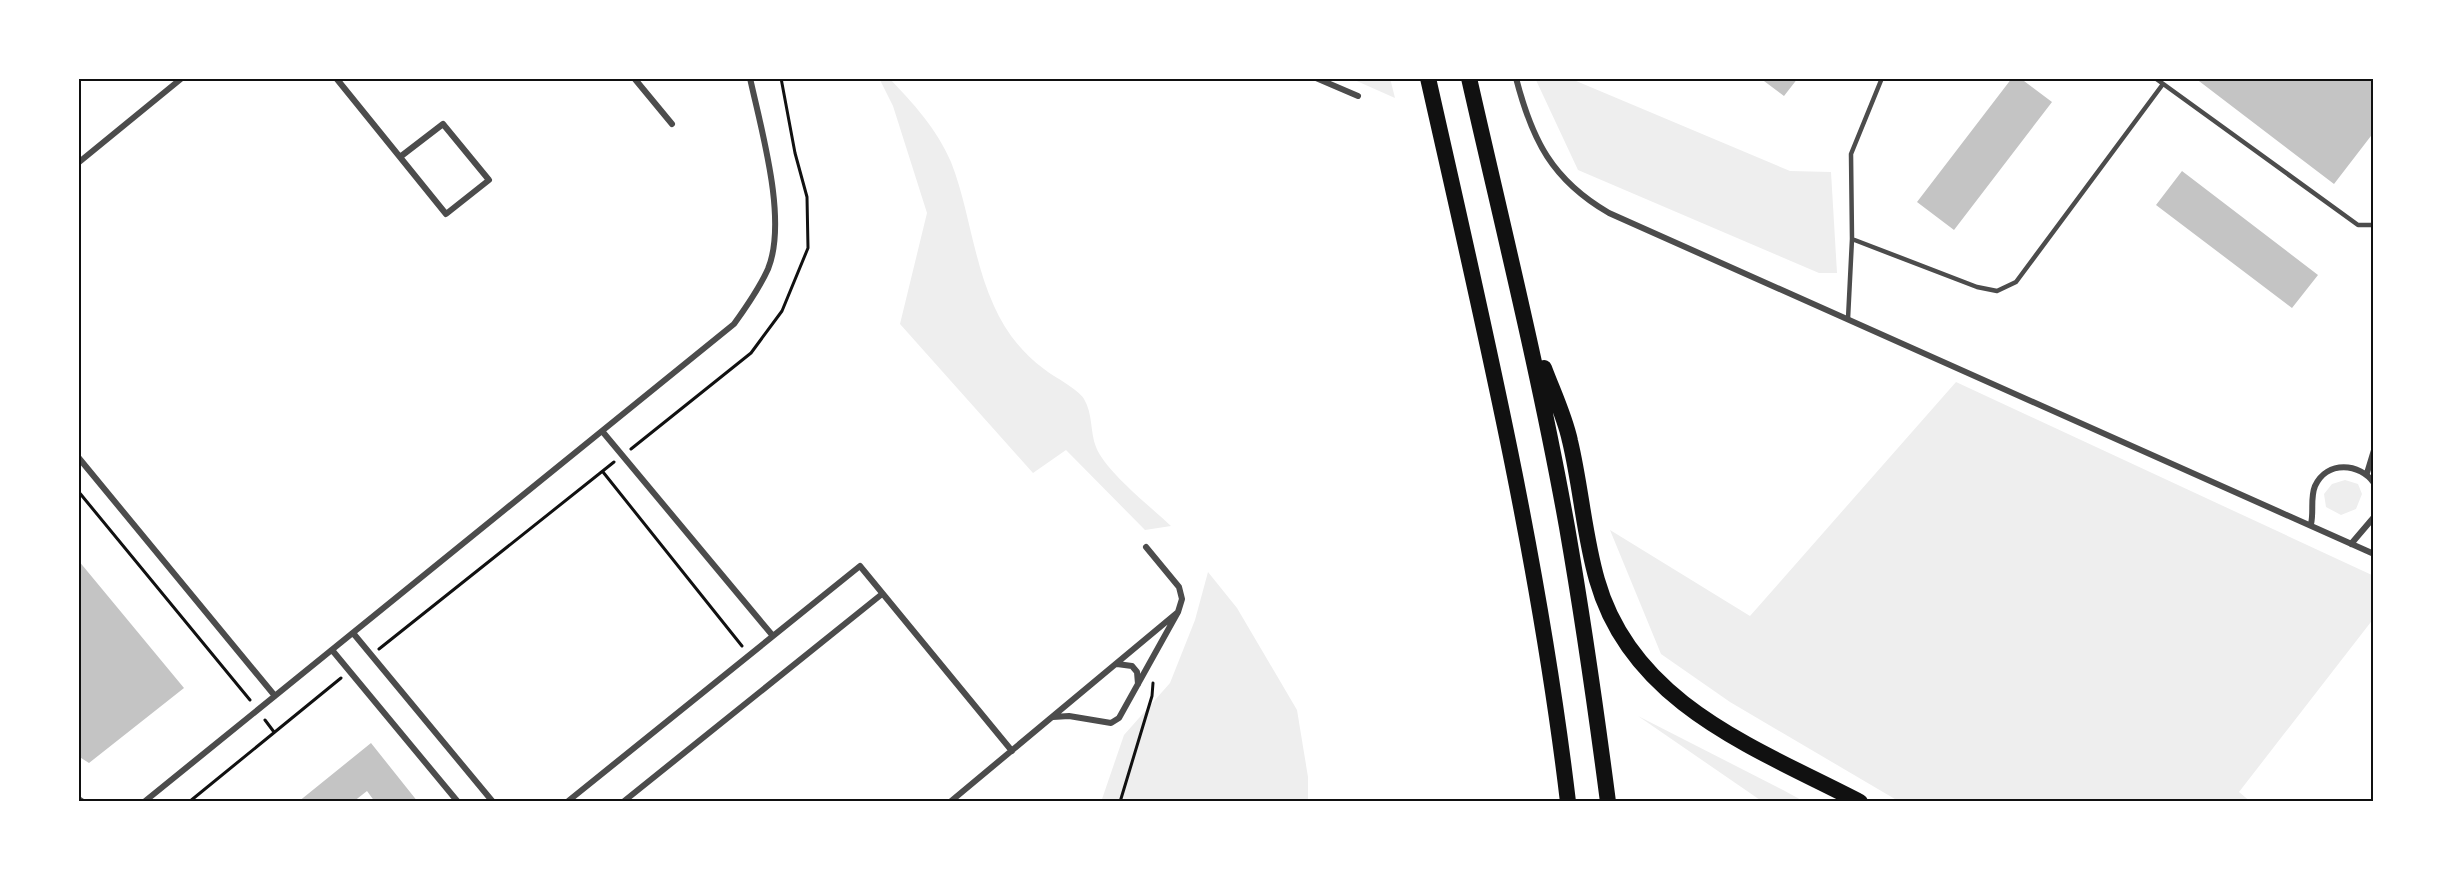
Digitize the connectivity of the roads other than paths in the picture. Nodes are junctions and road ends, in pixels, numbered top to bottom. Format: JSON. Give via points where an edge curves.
{"nodes":[{"id":1,"x":182,"y":78,"type":"edge"},
{"id":2,"x":336,"y":78,"type":"edge"},
{"id":3,"x":634,"y":78,"type":"edge"},
{"id":4,"x":750,"y":78,"type":"edge"},
{"id":5,"x":1316,"y":78,"type":"edge"},
{"id":6,"x":1428,"y":78,"type":"edge"},
{"id":7,"x":1469,"y":78,"type":"edge"},
{"id":8,"x":1516,"y":78,"type":"edge"},
{"id":9,"x":1882,"y":78,"type":"edge"},
{"id":10,"x":2155,"y":78,"type":"edge"},
{"id":11,"x":2163,"y":84,"type":"junction"},
{"id":12,"x":1358,"y":96,"type":"dead end"},
{"id":13,"x":672,"y":124,"type":"dead end"},
{"id":14,"x":400,"y":157,"type":"junction"},
{"id":15,"x":78,"y":163,"type":"edge"},
{"id":16,"x":2374,"y":225,"type":"edge"},
{"id":17,"x":1852,"y":239,"type":"junction"},
{"id":18,"x":1523,"y":314,"type":"junction"},
{"id":19,"x":1848,"y":319,"type":"junction"},
{"id":20,"x":602,"y":431,"type":"junction"},
{"id":21,"x":2374,"y":450,"type":"edge"},
{"id":22,"x":78,"y":457,"type":"edge"},
{"id":23,"x":2367,"y":473,"type":"junction"},
{"id":24,"x":2374,"y":483,"type":"edge"},
{"id":25,"x":2374,"y":518,"type":"edge"},
{"id":26,"x":2311,"y":524,"type":"junction"},
{"id":27,"x":2351,"y":543,"type":"junction"},
{"id":28,"x":1146,"y":547,"type":"dead end"},
{"id":29,"x":2374,"y":554,"type":"edge"},
{"id":30,"x":882,"y":594,"type":"junction"},
{"id":31,"x":1178,"y":612,"type":"junction"},
{"id":32,"x":353,"y":633,"type":"junction"},
{"id":33,"x":773,"y":636,"type":"junction"},
{"id":34,"x":332,"y":650,"type":"junction"},
{"id":35,"x":1116,"y":664,"type":"junction"},
{"id":36,"x":1138,"y":684,"type":"junction"},
{"id":37,"x":275,"y":696,"type":"junction"},
{"id":38,"x":1053,"y":717,"type":"junction"},
{"id":39,"x":1012,"y":751,"type":"junction"},
{"id":40,"x":78,"y":798,"type":"edge"},
{"id":41,"x":84,"y":802,"type":"edge"},
{"id":42,"x":144,"y":802,"type":"edge"},
{"id":43,"x":458,"y":802,"type":"edge"},
{"id":44,"x":493,"y":802,"type":"edge"},
{"id":45,"x":567,"y":802,"type":"edge"},
{"id":46,"x":623,"y":802,"type":"edge"},
{"id":47,"x":950,"y":802,"type":"edge"},
{"id":48,"x":1568,"y":802,"type":"edge"},
{"id":49,"x":1608,"y":802,"type":"edge"},
{"id":50,"x":1860,"y":802,"type":"edge"}],
"edges":[{"from":1,"to":15,"type":"street"},
{"from":2,"to":14,"type":"street"},
{"from":3,"to":13,"type":"street"},
{"from":4,"to":20,"type":"street","via":[[774,196],[769,267],[734,324]]},
{"from":5,"to":12,"type":"street"},
{"from":6,"to":48,"type":"highway","via":[[1519,492],[1541,608]]},
{"from":7,"to":18,"type":"highway"},
{"from":8,"to":19,"type":"street","via":[[1535,137],[1567,184],[1586,200]]},
{"from":9,"to":17,"type":"lane","via":[[1851,154]]},
{"from":10,"to":11,"type":"lane"},
{"from":11,"to":16,"type":"lane","via":[[2358,225]]},
{"from":11,"to":17,"type":"lane","via":[[2016,282],[1998,291]]},
{"from":14,"to":14,"type":"street","via":[[446,214],[489,180],[444,124]]},
{"from":17,"to":19,"type":"lane"},
{"from":18,"to":49,"type":"highway","via":[[1569,538]]},
{"from":18,"to":50,"type":"highway","via":[[1570,438],[1597,580],[1622,640],[1666,690],[1695,713],[1727,734]]},
{"from":19,"to":26,"type":"street"},
{"from":20,"to":32,"type":"street"},
{"from":20,"to":33,"type":"street"},
{"from":21,"to":23,"type":"street"},
{"from":22,"to":37,"type":"street"},
{"from":23,"to":24,"type":"street"},
{"from":23,"to":26,"type":"street","via":[[2348,466],[2323,475],[2315,487]]},
{"from":25,"to":27,"type":"street"},
{"from":26,"to":27,"type":"street"},
{"from":27,"to":29,"type":"street"},
{"from":28,"to":31,"type":"street","via":[[1179,587],[1182,599]]},
{"from":30,"to":33,"type":"street","via":[[860,566]]},
{"from":30,"to":39,"type":"street"},
{"from":30,"to":46,"type":"street"},
{"from":31,"to":35,"type":"street"},
{"from":31,"to":36,"type":"street"},
{"from":32,"to":34,"type":"street"},
{"from":32,"to":44,"type":"street"},
{"from":33,"to":45,"type":"street"},
{"from":34,"to":37,"type":"street"},
{"from":34,"to":43,"type":"street"},
{"from":35,"to":36,"type":"street","via":[[1132,666]]},
{"from":35,"to":38,"type":"street"},
{"from":36,"to":38,"type":"street","via":[[1119,718],[1111,723]]},
{"from":37,"to":42,"type":"street"},
{"from":38,"to":39,"type":"street"},
{"from":39,"to":47,"type":"street"},
{"from":40,"to":41,"type":"street"}]}
